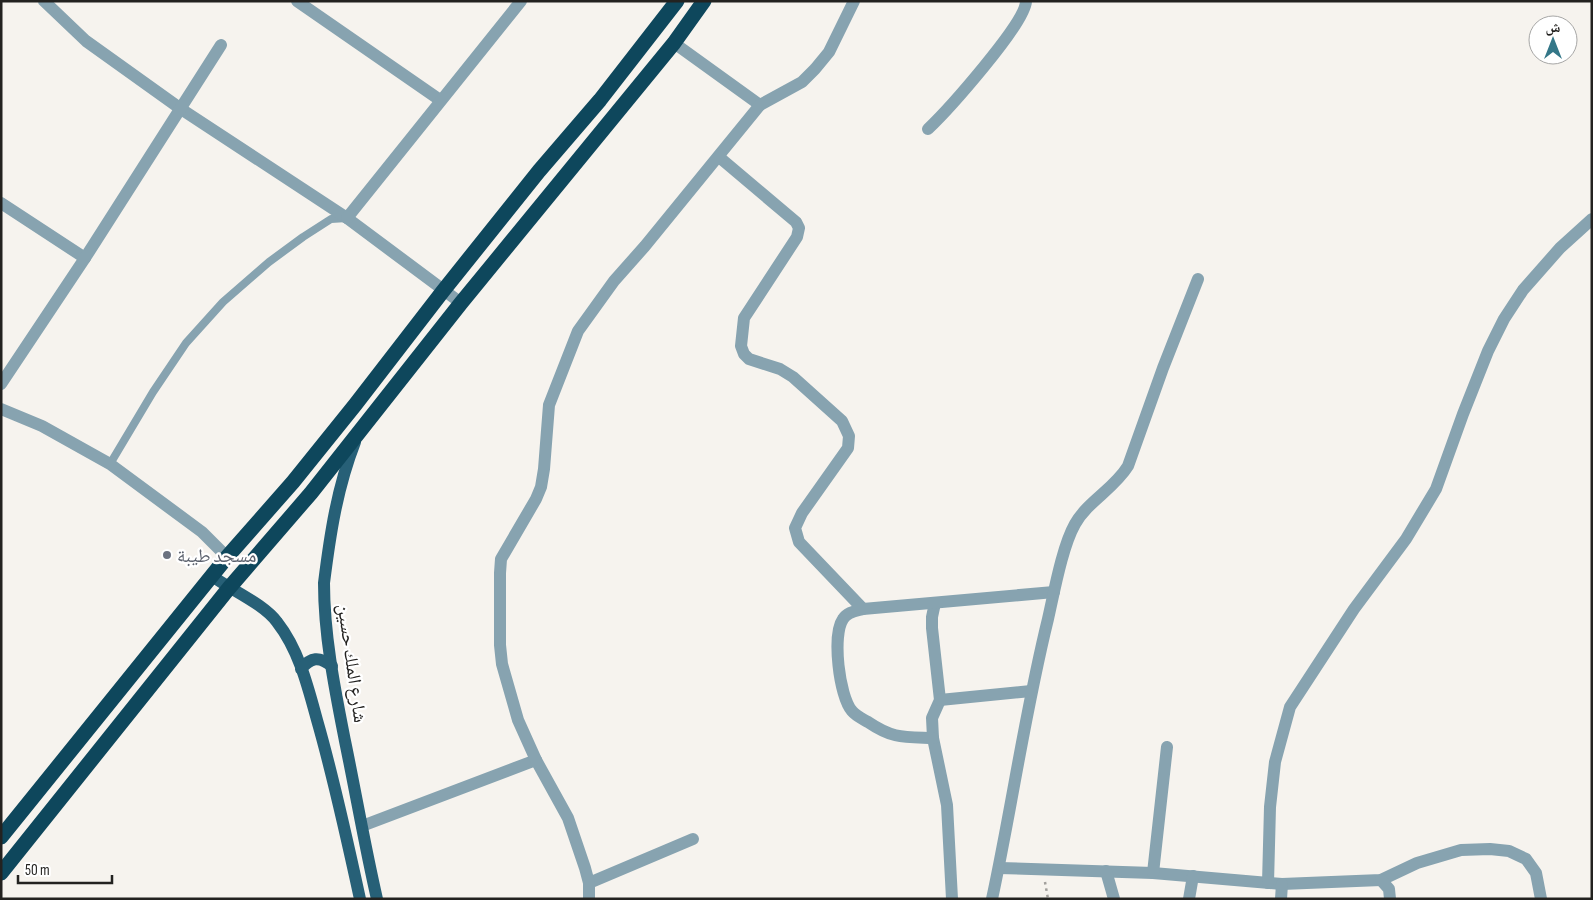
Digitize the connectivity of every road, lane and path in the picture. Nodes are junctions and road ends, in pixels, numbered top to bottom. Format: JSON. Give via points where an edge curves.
{"nodes":[{"id":1,"x":44,"y":1,"type":"edge"},
{"id":2,"x":298,"y":1,"type":"edge"},
{"id":3,"x":521,"y":1,"type":"edge"},
{"id":4,"x":677,"y":1,"type":"edge"},
{"id":5,"x":704,"y":1,"type":"edge"},
{"id":6,"x":854,"y":1,"type":"edge"},
{"id":7,"x":1026,"y":1,"type":"edge"},
{"id":8,"x":674,"y":42,"type":"junction"},
{"id":9,"x":221,"y":45,"type":"dead end"},
{"id":10,"x":440,"y":100,"type":"junction"},
{"id":11,"x":760,"y":105,"type":"junction"},
{"id":12,"x":181,"y":109,"type":"junction"},
{"id":13,"x":928,"y":129,"type":"dead end"},
{"id":14,"x":719,"y":157,"type":"junction"},
{"id":15,"x":1,"y":203,"type":"edge"},
{"id":16,"x":347,"y":218,"type":"junction"},
{"id":17,"x":1592,"y":219,"type":"edge"},
{"id":18,"x":85,"y":258,"type":"junction"},
{"id":19,"x":1198,"y":279,"type":"dead end"},
{"id":20,"x":443,"y":291,"type":"junction"},
{"id":21,"x":461,"y":303,"type":"junction"},
{"id":22,"x":1,"y":384,"type":"edge"},
{"id":23,"x":1,"y":409,"type":"edge"},
{"id":24,"x":358,"y":434,"type":"junction"},
{"id":25,"x":110,"y":464,"type":"junction"},
{"id":26,"x":227,"y":557,"type":"junction"},
{"id":27,"x":212,"y":576,"type":"junction"},
{"id":28,"x":229,"y":588,"type":"junction"},
{"id":29,"x":1054,"y":592,"type":"junction"},
{"id":30,"x":935,"y":603,"type":"junction"},
{"id":31,"x":863,"y":609,"type":"junction"},
{"id":32,"x":332,"y":666,"type":"junction"},
{"id":33,"x":301,"y":669,"type":"junction"},
{"id":34,"x":1032,"y":691,"type":"junction"},
{"id":35,"x":940,"y":700,"type":"junction"},
{"id":36,"x":933,"y":738,"type":"junction"},
{"id":37,"x":1167,"y":747,"type":"dead end"},
{"id":38,"x":536,"y":760,"type":"junction"},
{"id":39,"x":362,"y":826,"type":"junction"},
{"id":40,"x":1,"y":837,"type":"edge"},
{"id":41,"x":693,"y":839,"type":"dead end"},
{"id":42,"x":999,"y":868,"type":"junction"},
{"id":43,"x":1043,"y":870,"type":"junction"},
{"id":44,"x":1106,"y":871,"type":"junction"},
{"id":45,"x":1,"y":873,"type":"edge"},
{"id":46,"x":1153,"y":873,"type":"junction"},
{"id":47,"x":1193,"y":876,"type":"junction"},
{"id":48,"x":1381,"y":880,"type":"junction"},
{"id":49,"x":1268,"y":883,"type":"junction"},
{"id":50,"x":589,"y":884,"type":"junction"},
{"id":51,"x":1282,"y":884,"type":"junction"},
{"id":52,"x":375,"y":898,"type":"edge"},
{"id":53,"x":360,"y":899,"type":"edge"},
{"id":54,"x":589,"y":899,"type":"edge"},
{"id":55,"x":952,"y":899,"type":"edge"},
{"id":56,"x":992,"y":899,"type":"edge"},
{"id":57,"x":1048,"y":899,"type":"edge"},
{"id":58,"x":1114,"y":899,"type":"edge"},
{"id":59,"x":1189,"y":899,"type":"edge"},
{"id":60,"x":1281,"y":899,"type":"edge"},
{"id":61,"x":1390,"y":899,"type":"edge"},
{"id":62,"x":1541,"y":899,"type":"edge"}],
"edges":[{"from":1,"to":12,"type":"street","via":[[86,42]]},
{"from":2,"to":10,"type":"street"},
{"from":3,"to":10,"type":"street"},
{"from":4,"to":20,"type":"highway"},
{"from":5,"to":8,"type":"highway"},
{"from":6,"to":11,"type":"street","via":[[828,52],[815,69],[802,82]]},
{"from":7,"to":13,"type":"street","via":[[1022,15],[1007,36],[950,107]]},
{"from":8,"to":11,"type":"street"},
{"from":8,"to":21,"type":"highway"},
{"from":9,"to":12,"type":"street"},
{"from":10,"to":16,"type":"street"},
{"from":11,"to":14,"type":"street"},
{"from":12,"to":16,"type":"street"},
{"from":12,"to":18,"type":"street"},
{"from":14,"to":31,"type":"street","via":[[796,222],[798,228],[797,237],[744,318],[741,346],[749,359],[793,377],[842,421],[849,436],[848,448],[795,528],[799,542]]},
{"from":14,"to":38,"type":"street","via":[[614,281],[578,331],[549,405],[544,469],[536,499],[501,559],[502,664],[518,720]]},
{"from":15,"to":18,"type":"street"},
{"from":16,"to":20,"type":"street"},
{"from":16,"to":25,"type":"lane","via":[[332,219],[302,237],[223,302],[186,343]]},
{"from":17,"to":49,"type":"street","via":[[1529,283],[1504,319],[1488,351],[1436,488],[1406,539],[1354,609],[1290,707],[1274,762]]},
{"from":18,"to":22,"type":"street"},
{"from":19,"to":29,"type":"street","via":[[1128,466],[1121,478],[1085,510],[1075,525]]},
{"from":20,"to":21,"type":"street"},
{"from":20,"to":26,"type":"highway","via":[[293,482]]},
{"from":21,"to":24,"type":"highway"},
{"from":23,"to":25,"type":"street","via":[[42,426]]},
{"from":24,"to":28,"type":"highway"},
{"from":24,"to":32,"type":"main road","name":"شارع الملك حسين","via":[[336,502],[324,583]]},
{"from":25,"to":26,"type":"street","via":[[202,532]]},
{"from":26,"to":27,"type":"highway"},
{"from":27,"to":28,"type":"main road"},
{"from":27,"to":40,"type":"highway"},
{"from":28,"to":33,"type":"main road","via":[[262,607],[277,621],[293,646]]},
{"from":28,"to":45,"type":"highway"},
{"from":29,"to":30,"type":"street"},
{"from":29,"to":34,"type":"street"},
{"from":30,"to":31,"type":"street"},
{"from":30,"to":35,"type":"street","via":[[932,628]]},
{"from":31,"to":36,"type":"street","via":[[843,618],[839,630],[840,681],[846,702],[853,712],[887,734]]},
{"from":32,"to":33,"type":"main road","via":[[316,658]]},
{"from":32,"to":39,"type":"main road","name":"شارع الملك حسين"},
{"from":33,"to":53,"type":"main road","via":[[333,779]]},
{"from":34,"to":35,"type":"street"},
{"from":34,"to":42,"type":"street"},
{"from":35,"to":36,"type":"street","via":[[932,718]]},
{"from":36,"to":55,"type":"street","via":[[947,805]]},
{"from":37,"to":46,"type":"street"},
{"from":38,"to":39,"type":"street"},
{"from":38,"to":50,"type":"street","via":[[568,818]]},
{"from":39,"to":52,"type":"main road","name":"شارع الملك حسين"},
{"from":41,"to":50,"type":"street"},
{"from":42,"to":43,"type":"street"},
{"from":42,"to":56,"type":"street"},
{"from":43,"to":44,"type":"street"},
{"from":43,"to":57,"type":"path"},
{"from":44,"to":46,"type":"street"},
{"from":44,"to":58,"type":"street"},
{"from":46,"to":47,"type":"street"},
{"from":47,"to":49,"type":"street"},
{"from":47,"to":59,"type":"street"},
{"from":48,"to":51,"type":"street"},
{"from":48,"to":61,"type":"street","via":[[1389,890]]},
{"from":48,"to":62,"type":"street","via":[[1417,863],[1461,850],[1509,851],[1526,859],[1536,873]]},
{"from":49,"to":51,"type":"street"},
{"from":50,"to":54,"type":"street"},
{"from":51,"to":60,"type":"street"}]}
